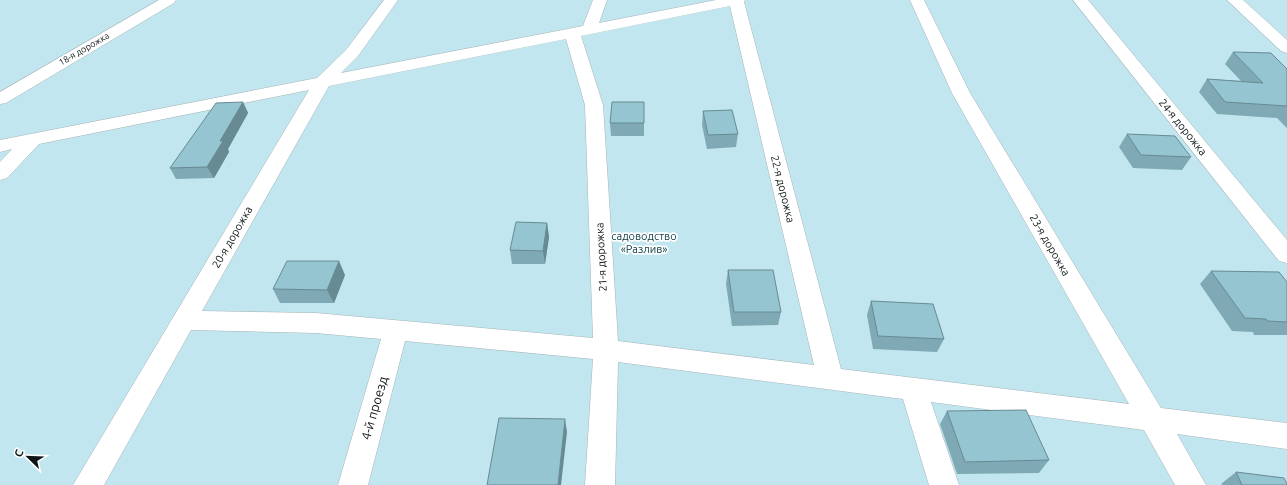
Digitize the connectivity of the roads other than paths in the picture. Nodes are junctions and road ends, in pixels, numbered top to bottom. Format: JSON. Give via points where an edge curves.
{"nodes":[{"id":1,"x":169,"y":0,"type":"edge"},
{"id":2,"x":391,"y":0,"type":"edge"},
{"id":3,"x":600,"y":0,"type":"edge"},
{"id":4,"x":737,"y":0,"type":"edge"},
{"id":5,"x":917,"y":0,"type":"edge"},
{"id":6,"x":1080,"y":0,"type":"edge"},
{"id":7,"x":1234,"y":0,"type":"edge"},
{"id":8,"x":581,"y":31,"type":"junction"},
{"id":9,"x":1287,"y":48,"type":"edge"},
{"id":10,"x":322,"y":83,"type":"junction"},
{"id":11,"x":0,"y":99,"type":"edge"},
{"id":12,"x":33,"y":139,"type":"junction"},
{"id":13,"x":0,"y":146,"type":"edge"},
{"id":14,"x":0,"y":174,"type":"edge"},
{"id":15,"x":1287,"y":255,"type":"edge"},
{"id":16,"x":184,"y":320,"type":"junction"},
{"id":17,"x":396,"y":330,"type":"junction"},
{"id":18,"x":606,"y":350,"type":"junction"},
{"id":19,"x":830,"y":378,"type":"junction"},
{"id":20,"x":912,"y":389,"type":"junction"},
{"id":21,"x":1151,"y":419,"type":"junction"},
{"id":22,"x":1287,"y":436,"type":"edge"},
{"id":23,"x":88,"y":485,"type":"edge"},
{"id":24,"x":353,"y":485,"type":"edge"},
{"id":25,"x":600,"y":485,"type":"edge"},
{"id":26,"x":944,"y":485,"type":"edge"},
{"id":27,"x":1191,"y":485,"type":"edge"}],
"edges":[{"from":1,"to":11,"type":"street","name":"18-я дорожка"},
{"from":2,"to":10,"type":"street","name":"20-я дорожка","via":[[352,53]]},
{"from":3,"to":8,"type":"street"},
{"from":4,"to":8,"type":"street"},
{"from":4,"to":19,"type":"street","name":"22-я дорожка"},
{"from":5,"to":21,"type":"street","name":"23-я дорожка","via":[[961,93]]},
{"from":6,"to":15,"type":"street","name":"24-я дорожка"},
{"from":7,"to":9,"type":"street"},
{"from":8,"to":10,"type":"street"},
{"from":8,"to":18,"type":"street","name":"21-я дорожка","via":[[594,105]]},
{"from":10,"to":12,"type":"street"},
{"from":10,"to":16,"type":"street","name":"20-я дорожка"},
{"from":12,"to":13,"type":"street"},
{"from":12,"to":14,"type":"street"},
{"from":16,"to":17,"type":"street","via":[[316,323]]},
{"from":16,"to":23,"type":"street","name":"20-я дорожка"},
{"from":17,"to":18,"type":"street"},
{"from":17,"to":24,"type":"street","name":"4-й проезд"},
{"from":18,"to":19,"type":"street"},
{"from":18,"to":25,"type":"street","name":"21-я дорожка"},
{"from":19,"to":20,"type":"street"},
{"from":20,"to":21,"type":"street"},
{"from":20,"to":26,"type":"street"},
{"from":21,"to":22,"type":"street"},
{"from":21,"to":27,"type":"street","name":"23-я дорожка"}]}
